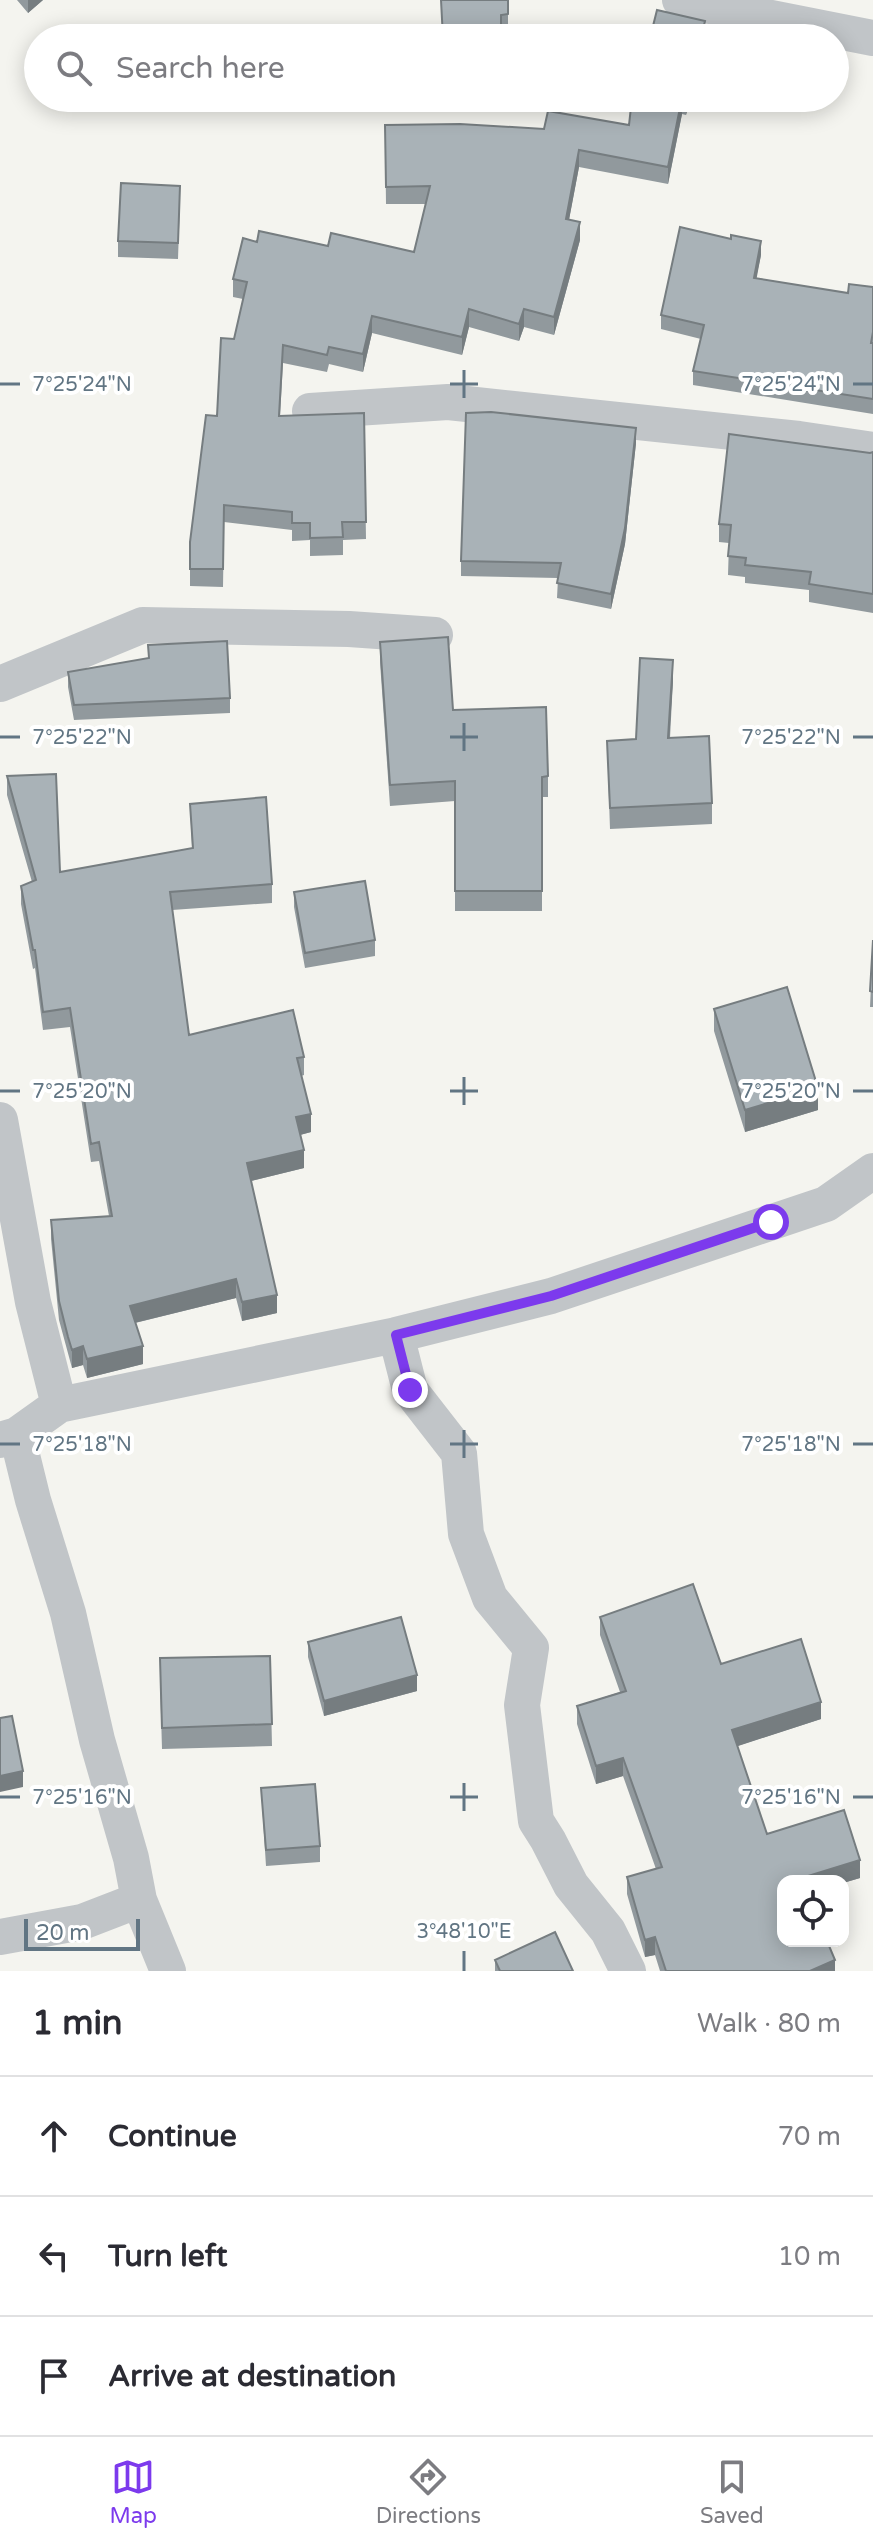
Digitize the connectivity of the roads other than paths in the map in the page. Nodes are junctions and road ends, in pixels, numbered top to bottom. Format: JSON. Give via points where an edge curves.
{"nodes":[{"id":1,"x":680,"y":0,"type":"edge"},
{"id":2,"x":802,"y":24,"type":"edge"},
{"id":3,"x":849,"y":33,"type":"edge"},
{"id":4,"x":873,"y":38,"type":"edge"},
{"id":5,"x":310,"y":411,"type":"edge"},
{"id":6,"x":873,"y":450,"type":"edge"},
{"id":7,"x":435,"y":635,"type":"edge"},
{"id":8,"x":0,"y":684,"type":"edge"},
{"id":9,"x":0,"y":1120,"type":"edge"},
{"id":10,"x":873,"y":1171,"type":"edge"},
{"id":11,"x":396,"y":1335,"type":"junction"},
{"id":12,"x":59,"y":1405,"type":"junction"},
{"id":13,"x":9,"y":1438,"type":"edge"},
{"id":14,"x":139,"y":1900,"type":"junction"},
{"id":15,"x":0,"y":1937,"type":"edge"},
{"id":16,"x":168,"y":1971,"type":"edge"},
{"id":17,"x":628,"y":1971,"type":"edge"}],
"edges":[{"from":1,"to":2,"type":"street"},
{"from":3,"to":4,"type":"street"},
{"from":5,"to":6,"type":"street","via":[[448,402]]},
{"from":7,"to":8,"type":"street","via":[[143,625]]},
{"from":9,"to":12,"type":"street","via":[[33,1302]]},
{"from":10,"to":11,"type":"street","via":[[826,1204],[551,1296]]},
{"from":11,"to":12,"type":"street"},
{"from":11,"to":17,"type":"street","via":[[410,1390],[459,1453],[466,1534],[490,1598],[531,1648],[522,1705],[536,1821]]},
{"from":12,"to":13,"type":"street"},
{"from":13,"to":14,"type":"street","via":[[68,1613]]},
{"from":14,"to":15,"type":"street","via":[[82,1922]]},
{"from":14,"to":16,"type":"street"}]}
